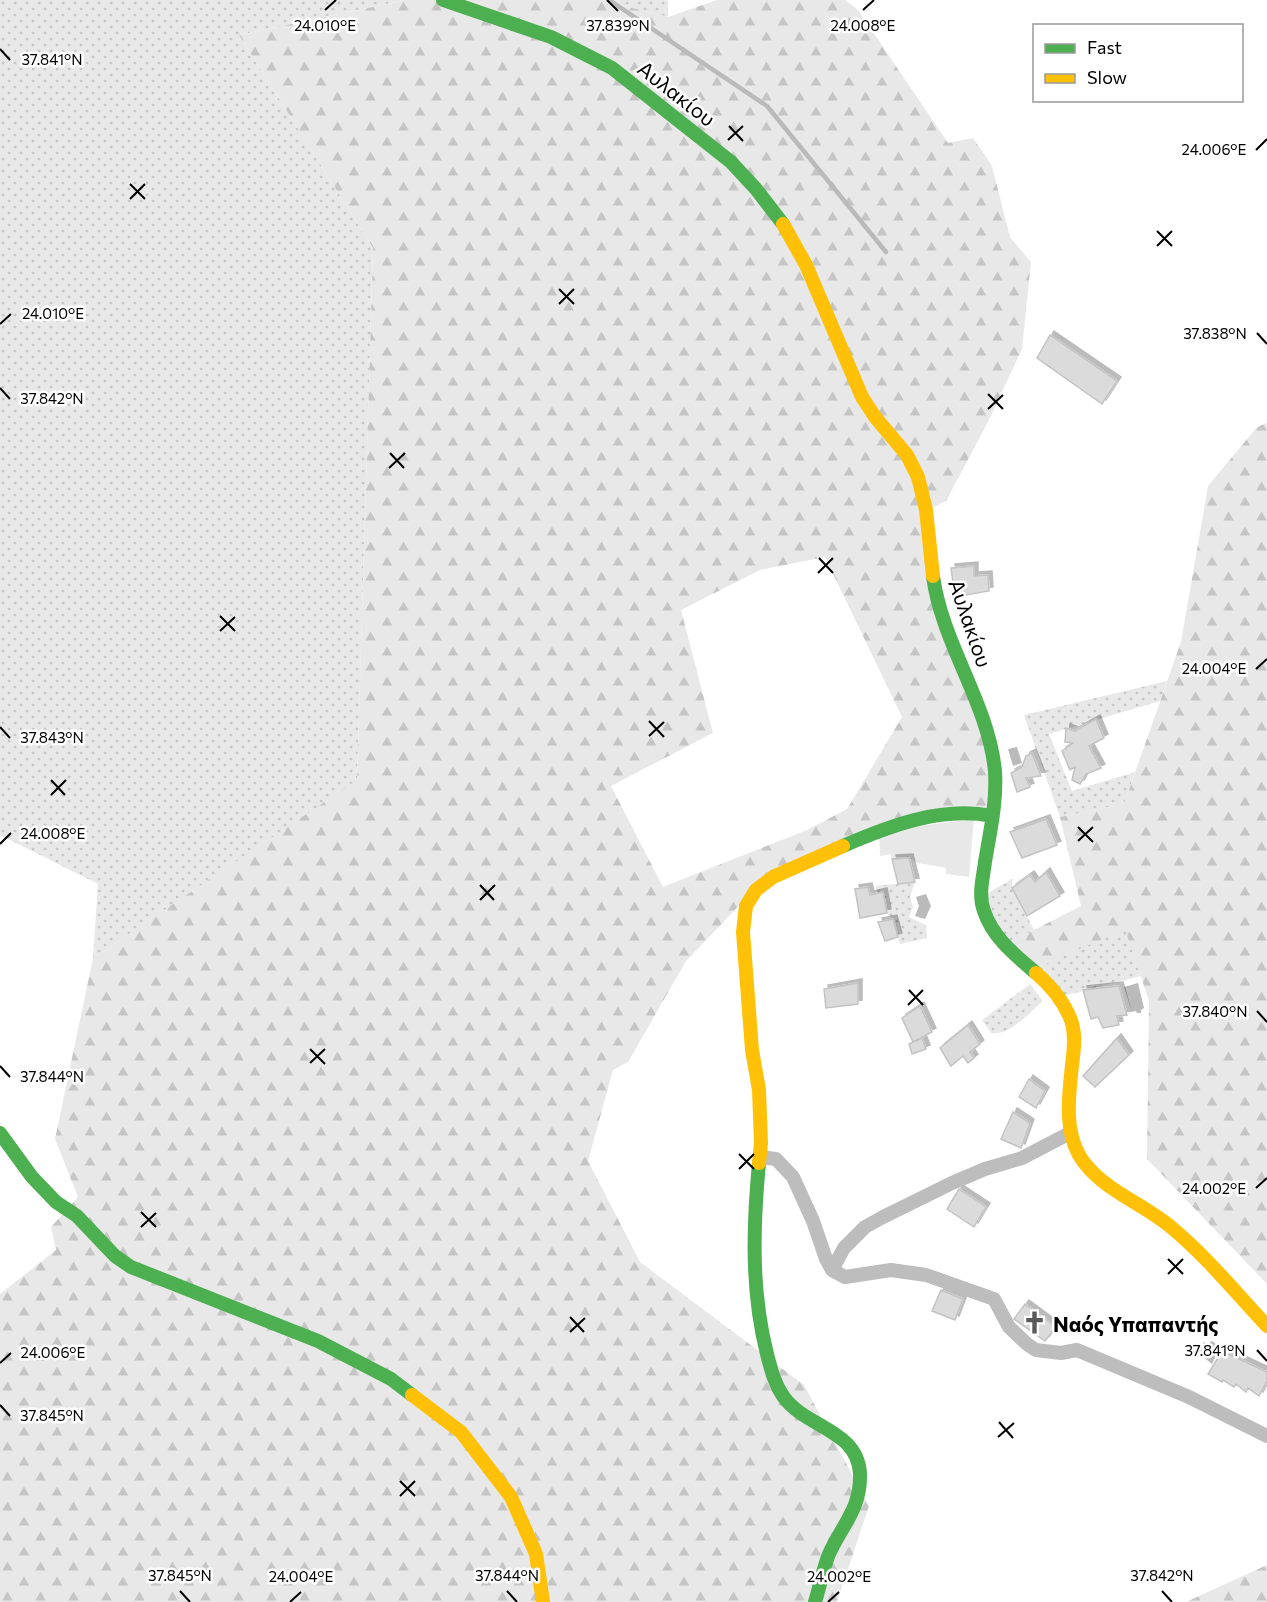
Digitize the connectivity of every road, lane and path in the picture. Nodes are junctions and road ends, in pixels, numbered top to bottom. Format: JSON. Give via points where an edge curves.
{"nodes":[{"id":1,"x":443,"y":0,"type":"edge"},
{"id":2,"x":992,"y":816,"type":"junction"},
{"id":3,"x":0,"y":1133,"type":"edge"},
{"id":4,"x":1070,"y":1133,"type":"junction"},
{"id":5,"x":760,"y":1157,"type":"junction"},
{"id":6,"x":832,"y":1270,"type":"junction"},
{"id":7,"x":1267,"y":1326,"type":"edge"},
{"id":8,"x":1267,"y":1436,"type":"edge"},
{"id":9,"x":543,"y":1602,"type":"edge"},
{"id":10,"x":815,"y":1602,"type":"edge"}],
"edges":[{"from":1,"to":2,"type":"street","name":"Αυλακίου","via":[[546,33],[605,64],[736,167],[783,226],[806,265],[868,410],[907,456],[917,474],[936,597],[993,759],[996,787]]},
{"from":2,"to":4,"type":"street","name":"Αυλακίου","via":[[982,884],[983,909],[1001,943],[1050,985],[1070,1017],[1074,1042]]},
{"from":2,"to":5,"type":"street","via":[[929,816],[879,831],[773,876],[756,890],[746,906],[743,932],[759,1090]]},
{"from":3,"to":9,"type":"street","via":[[56,1202],[77,1216],[131,1267],[318,1341],[392,1379],[461,1432],[511,1497],[536,1554]]},
{"from":4,"to":6,"type":"street","via":[[1022,1158],[952,1183],[865,1227],[844,1248]]},
{"from":4,"to":7,"type":"street","name":"Αυλακίου","via":[[1078,1153],[1104,1184],[1141,1205],[1182,1236]]},
{"from":5,"to":6,"type":"street","via":[[776,1159],[793,1177]]},
{"from":5,"to":10,"type":"street","via":[[753,1260],[762,1335],[772,1378],[784,1398],[805,1416],[849,1444],[857,1457],[860,1475],[855,1509],[829,1554]]},
{"from":6,"to":8,"type":"street","via":[[846,1277],[891,1270],[926,1275],[994,1299],[1014,1332],[1036,1350],[1077,1350],[1189,1397]]}]}
